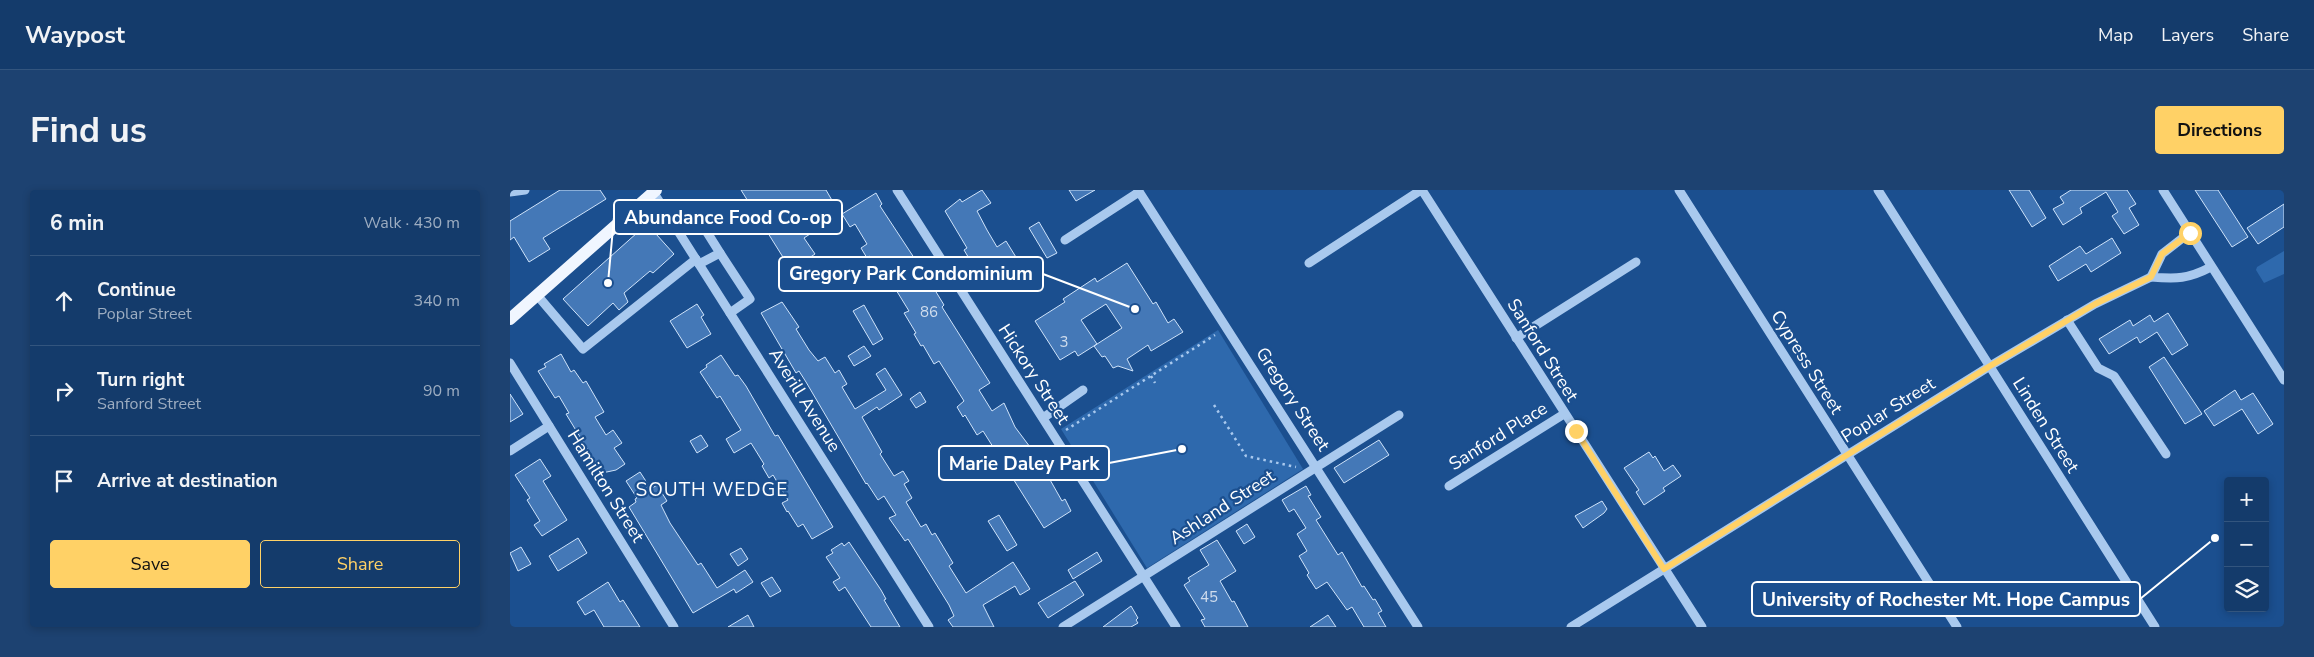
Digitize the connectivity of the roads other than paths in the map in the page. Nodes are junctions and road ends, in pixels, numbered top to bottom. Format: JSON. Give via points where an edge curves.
{"nodes":[{"id":1,"x":525,"y":190,"type":"edge"},
{"id":2,"x":897,"y":190,"type":"edge"},
{"id":3,"x":1421,"y":190,"type":"edge"},
{"id":4,"x":1679,"y":190,"type":"edge"},
{"id":5,"x":1878,"y":190,"type":"edge"},
{"id":6,"x":2162,"y":190,"type":"edge"},
{"id":7,"x":654,"y":191,"type":"edge"},
{"id":8,"x":1139,"y":191,"type":"edge"},
{"id":9,"x":510,"y":192,"type":"edge"},
{"id":10,"x":674,"y":224,"type":"junction"},
{"id":11,"x":2190,"y":233,"type":"junction"},
{"id":12,"x":1065,"y":240,"type":"dead end"},
{"id":13,"x":720,"y":253,"type":"junction"},
{"id":14,"x":698,"y":262,"type":"junction"},
{"id":15,"x":1636,"y":262,"type":"dead end"},
{"id":16,"x":1309,"y":263,"type":"dead end"},
{"id":17,"x":2211,"y":267,"type":"junction"},
{"id":18,"x":2151,"y":277,"type":"junction"},
{"id":19,"x":537,"y":295,"type":"junction"},
{"id":20,"x":730,"y":313,"type":"junction"},
{"id":21,"x":510,"y":319,"type":"edge"},
{"id":22,"x":2067,"y":320,"type":"junction"},
{"id":23,"x":1516,"y":338,"type":"junction"},
{"id":24,"x":510,"y":363,"type":"edge"},
{"id":25,"x":1990,"y":366,"type":"junction"},
{"id":26,"x":2284,"y":380,"type":"edge"},
{"id":27,"x":1083,"y":390,"type":"dead end"},
{"id":28,"x":1564,"y":414,"type":"junction"},
{"id":29,"x":1399,"y":415,"type":"dead end"},
{"id":30,"x":1043,"y":418,"type":"junction"},
{"id":31,"x":549,"y":426,"type":"junction"},
{"id":32,"x":510,"y":451,"type":"edge"},
{"id":33,"x":1847,"y":454,"type":"junction"},
{"id":34,"x":2166,"y":454,"type":"dead end"},
{"id":35,"x":1316,"y":466,"type":"junction"},
{"id":36,"x":1449,"y":486,"type":"dead end"},
{"id":37,"x":1664,"y":569,"type":"junction"},
{"id":38,"x":1144,"y":576,"type":"junction"},
{"id":39,"x":674,"y":627,"type":"edge"},
{"id":40,"x":930,"y":627,"type":"edge"},
{"id":41,"x":1063,"y":627,"type":"edge"},
{"id":42,"x":1176,"y":627,"type":"edge"},
{"id":43,"x":1418,"y":627,"type":"edge"},
{"id":44,"x":1571,"y":627,"type":"edge"},
{"id":45,"x":1701,"y":627,"type":"edge"},
{"id":46,"x":1956,"y":627,"type":"edge"},
{"id":47,"x":2155,"y":627,"type":"edge"}],
"edges":[{"from":1,"to":9,"type":"street"},
{"from":2,"to":30,"type":"street","name":"Hickory Street"},
{"from":3,"to":16,"type":"street"},
{"from":3,"to":23,"type":"street","name":"Sanford Street"},
{"from":4,"to":33,"type":"street","name":"Cypress Street"},
{"from":5,"to":25,"type":"street","name":"Linden Street"},
{"from":6,"to":11,"type":"street"},
{"from":7,"to":10,"type":"street","name":"Averill Avenue"},
{"from":7,"to":19,"type":"main road"},
{"from":8,"to":12,"type":"street"},
{"from":8,"to":35,"type":"street","name":"Gregory Street"},
{"from":10,"to":13,"type":"street","via":[[693,210]]},
{"from":10,"to":14,"type":"street","name":"Averill Avenue"},
{"from":11,"to":17,"type":"street"},
{"from":11,"to":18,"type":"street","via":[[2162,254]]},
{"from":13,"to":14,"type":"street"},
{"from":13,"to":20,"type":"street","via":[[750,300]]},
{"from":14,"to":19,"type":"street","via":[[583,349]]},
{"from":14,"to":20,"type":"street","name":"Averill Avenue"},
{"from":15,"to":23,"type":"street"},
{"from":17,"to":18,"type":"street","name":"Poplar Street","via":[[2178,279]]},
{"from":17,"to":26,"type":"street"},
{"from":18,"to":22,"type":"street","name":"Poplar Street"},
{"from":19,"to":21,"type":"main road"},
{"from":20,"to":40,"type":"street","name":"Averill Avenue"},
{"from":22,"to":25,"type":"street","name":"Poplar Street"},
{"from":22,"to":34,"type":"street","via":[[2098,368],[2114,376]]},
{"from":23,"to":28,"type":"street","name":"Sanford Street"},
{"from":24,"to":31,"type":"street","name":"Hamilton Street"},
{"from":25,"to":33,"type":"street","name":"Poplar Street"},
{"from":25,"to":47,"type":"street","name":"Linden Street"},
{"from":27,"to":30,"type":"street"},
{"from":28,"to":36,"type":"street","name":"Sanford Place"},
{"from":28,"to":37,"type":"street","name":"Sanford Street"},
{"from":29,"to":35,"type":"street","name":"Ashland Street"},
{"from":30,"to":38,"type":"street","name":"Hickory Street"},
{"from":31,"to":32,"type":"street"},
{"from":31,"to":39,"type":"street","name":"Hamilton Street"},
{"from":33,"to":37,"type":"street","name":"Poplar Street"},
{"from":33,"to":46,"type":"street","name":"Cypress Street"},
{"from":35,"to":38,"type":"street","name":"Ashland Street"},
{"from":35,"to":43,"type":"street","name":"Gregory Street"},
{"from":37,"to":44,"type":"street","name":"Poplar Street"},
{"from":37,"to":45,"type":"street","name":"Sanford Street"},
{"from":38,"to":41,"type":"street","name":"Ashland Street"},
{"from":38,"to":42,"type":"street","name":"Hickory Street"}]}
